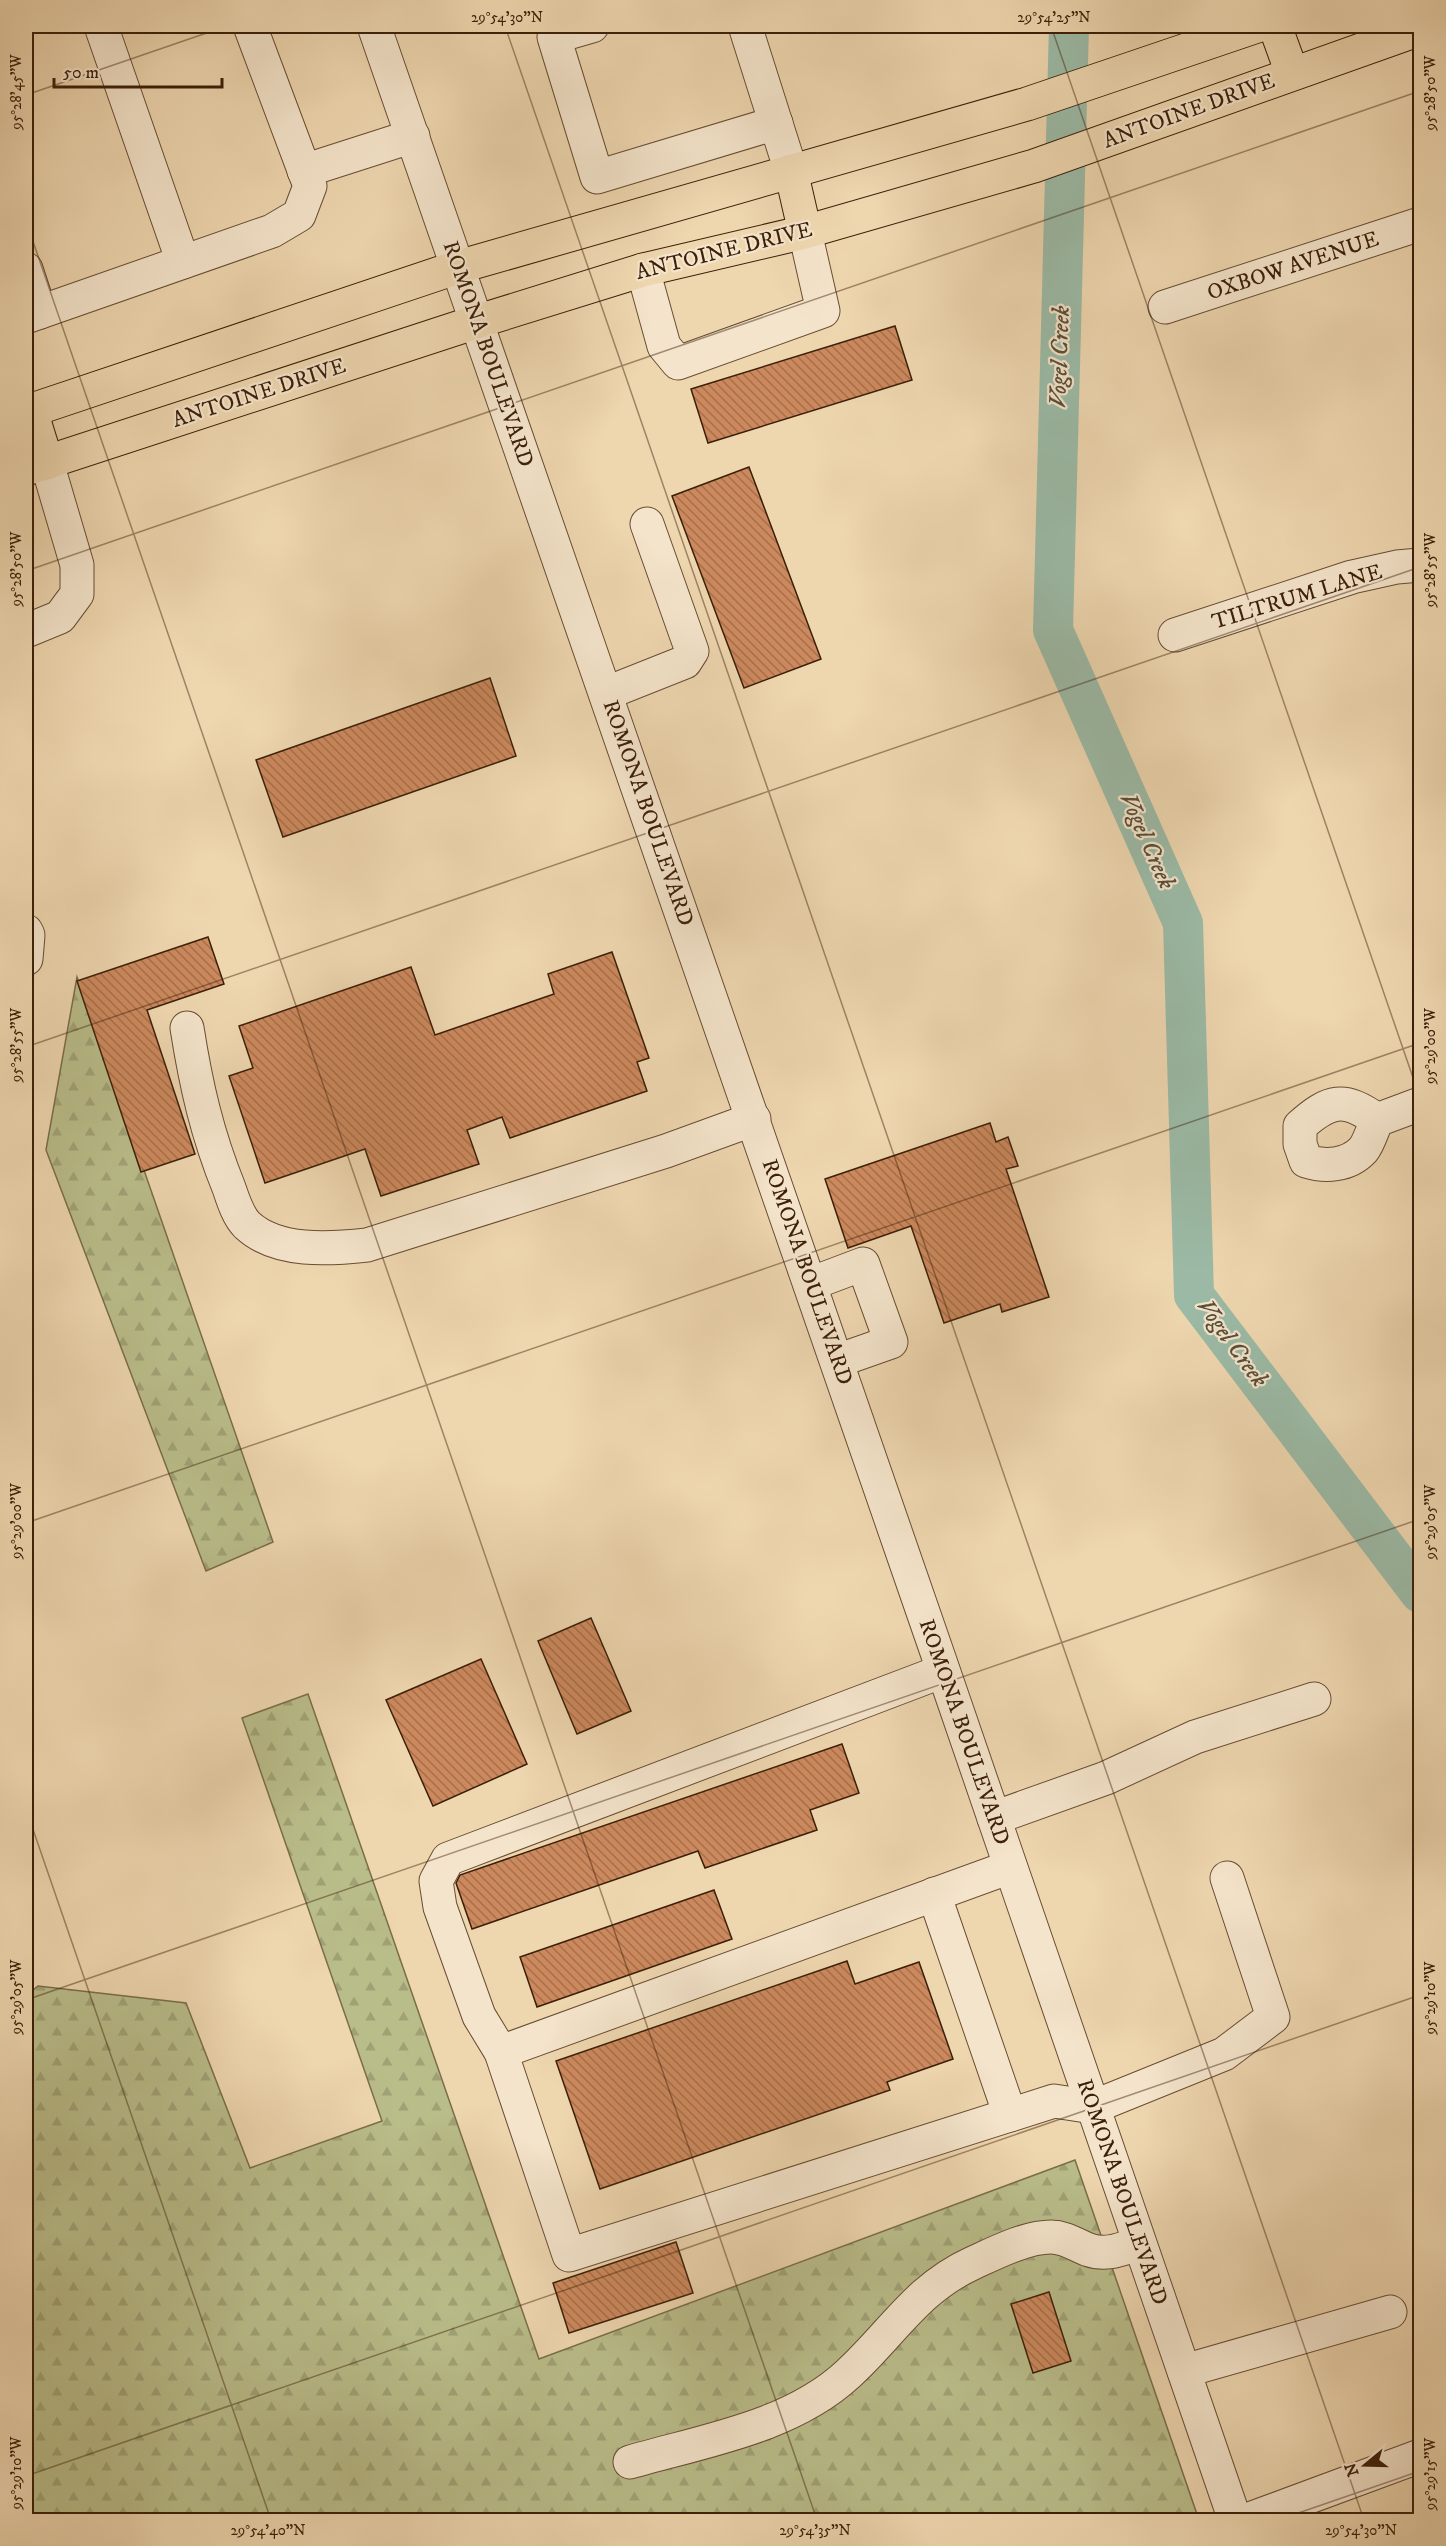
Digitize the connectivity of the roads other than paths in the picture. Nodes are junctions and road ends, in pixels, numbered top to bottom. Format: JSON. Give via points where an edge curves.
{"nodes":[{"id":1,"x":101,"y":26,"type":"edge"},
{"id":2,"x":250,"y":26,"type":"edge"},
{"id":3,"x":374,"y":26,"type":"edge"},
{"id":4,"x":592,"y":26,"type":"edge"},
{"id":5,"x":745,"y":26,"type":"edge"},
{"id":6,"x":1257,"y":26,"type":"edge"},
{"id":7,"x":1275,"y":26,"type":"edge"},
{"id":8,"x":1420,"y":29,"type":"edge"},
{"id":9,"x":1292,"y":74,"type":"junction"},
{"id":10,"x":776,"y":123,"type":"junction"},
{"id":11,"x":413,"y":136,"type":"junction"},
{"id":12,"x":304,"y":171,"type":"junction"},
{"id":13,"x":791,"y":171,"type":"junction"},
{"id":14,"x":1420,"y":224,"type":"edge"},
{"id":15,"x":805,"y":232,"type":"junction"},
{"id":16,"x":183,"y":262,"type":"junction"},
{"id":17,"x":458,"y":267,"type":"junction"},
{"id":18,"x":26,"y":269,"type":"edge"},
{"id":19,"x":642,"y":270,"type":"junction"},
{"id":20,"x":1165,"y":307,"type":"dead end"},
{"id":21,"x":33,"y":314,"type":"edge"},
{"id":22,"x":476,"y":322,"type":"junction"},
{"id":23,"x":28,"y":411,"type":"edge"},
{"id":24,"x":36,"y":466,"type":"edge"},
{"id":25,"x":648,"y":524,"type":"dead end"},
{"id":26,"x":1420,"y":565,"type":"edge"},
{"id":27,"x":26,"y":631,"type":"edge"},
{"id":28,"x":1175,"y":635,"type":"dead end"},
{"id":29,"x":607,"y":693,"type":"junction"},
{"id":30,"x":26,"y":931,"type":"edge"},
{"id":31,"x":26,"y":959,"type":"edge"},
{"id":32,"x":188,"y":1028,"type":"dead end"},
{"id":33,"x":1420,"y":1104,"type":"edge"},
{"id":34,"x":754,"y":1119,"type":"junction"},
{"id":35,"x":1377,"y":1120,"type":"dead end"},
{"id":36,"x":810,"y":1284,"type":"junction"},
{"id":37,"x":837,"y":1361,"type":"junction"},
{"id":38,"x":943,"y":1671,"type":"junction"},
{"id":39,"x":1314,"y":1699,"type":"dead end"},
{"id":40,"x":994,"y":1818,"type":"junction"},
{"id":41,"x":1010,"y":1867,"type":"junction"},
{"id":42,"x":1227,"y":1878,"type":"dead end"},
{"id":43,"x":934,"y":1894,"type":"junction"},
{"id":44,"x":501,"y":2052,"type":"junction"},
{"id":45,"x":1093,"y":2107,"type":"junction"},
{"id":46,"x":1010,"y":2115,"type":"junction"},
{"id":47,"x":1138,"y":2244,"type":"junction"},
{"id":48,"x":1390,"y":2312,"type":"dead end"},
{"id":49,"x":1184,"y":2371,"type":"junction"},
{"id":50,"x":1420,"y":2456,"type":"edge"},
{"id":51,"x":630,"y":2462,"type":"dead end"},
{"id":52,"x":1235,"y":2520,"type":"edge"},
{"id":53,"x":1247,"y":2520,"type":"edge"}],
"edges":[{"from":1,"to":16,"type":"street"},
{"from":2,"to":12,"type":"street"},
{"from":3,"to":11,"type":"street","name":"ROMONA BOULEVARD"},
{"from":4,"to":10,"type":"street","via":[[554,37],[597,177]]},
{"from":5,"to":10,"type":"street"},
{"from":6,"to":13,"type":"main road","via":[[1027,104]]},
{"from":7,"to":9,"type":"main road"},
{"from":8,"to":9,"type":"main road","name":"ANTOINE DRIVE"},
{"from":9,"to":15,"type":"main road","name":"ANTOINE DRIVE","via":[[1034,166]]},
{"from":10,"to":13,"type":"street"},
{"from":11,"to":12,"type":"street"},
{"from":11,"to":17,"type":"street","name":"ROMONA BOULEVARD"},
{"from":12,"to":16,"type":"street","via":[[310,186],[299,215],[272,231]]},
{"from":13,"to":15,"type":"main road"},
{"from":13,"to":17,"type":"main road"},
{"from":14,"to":20,"type":"street","name":"OXBOW AVENUE"},
{"from":15,"to":19,"type":"main road","name":"ANTOINE DRIVE"},
{"from":15,"to":19,"type":"street","via":[[823,311],[678,363],[664,346]]},
{"from":16,"to":21,"type":"street"},
{"from":17,"to":22,"type":"street","name":"ROMONA BOULEVARD"},
{"from":17,"to":23,"type":"main road"},
{"from":18,"to":21,"type":"street"},
{"from":19,"to":22,"type":"main road","name":"ANTOINE DRIVE"},
{"from":22,"to":24,"type":"main road","name":"ANTOINE DRIVE"},
{"from":22,"to":29,"type":"street","name":"ROMONA BOULEVARD"},
{"from":23,"to":24,"type":"main road"},
{"from":24,"to":27,"type":"street","via":[[78,565],[77,594],[60,617]]},
{"from":25,"to":29,"type":"street","via":[[692,651],[685,662]]},
{"from":26,"to":28,"type":"street","name":"TILTRUM LANE","via":[[1352,577]]},
{"from":29,"to":34,"type":"street","name":"ROMONA BOULEVARD"},
{"from":30,"to":31,"type":"street"},
{"from":32,"to":34,"type":"street","via":[[196,1090],[238,1211],[247,1225],[273,1240],[303,1246],[332,1249],[367,1245],[666,1151]]},
{"from":33,"to":35,"type":"street"},
{"from":34,"to":36,"type":"street","name":"ROMONA BOULEVARD"},
{"from":36,"to":37,"type":"street","name":"ROMONA BOULEVARD"},
{"from":36,"to":37,"type":"street","via":[[863,1264],[891,1342]]},
{"from":37,"to":38,"type":"street","name":"ROMONA BOULEVARD"},
{"from":38,"to":40,"type":"street","name":"ROMONA BOULEVARD"},
{"from":38,"to":44,"type":"street","via":[[448,1859],[436,1881],[440,1907],[478,2016]]},
{"from":39,"to":40,"type":"street","via":[[1195,1737],[1106,1778]]},
{"from":40,"to":41,"type":"street","name":"ROMONA BOULEVARD"},
{"from":41,"to":43,"type":"street"},
{"from":41,"to":45,"type":"street","name":"ROMONA BOULEVARD"},
{"from":42,"to":45,"type":"street","via":[[1274,2017],[1224,2054]]},
{"from":43,"to":44,"type":"street"},
{"from":43,"to":46,"type":"street"},
{"from":44,"to":46,"type":"street","via":[[569,2255]]},
{"from":45,"to":46,"type":"street","via":[[1054,2101]]},
{"from":45,"to":47,"type":"street","name":"ROMONA BOULEVARD"},
{"from":47,"to":49,"type":"street","name":"ROMONA BOULEVARD"},
{"from":47,"to":51,"type":"street","via":[[1110,2253],[1051,2237],[1035,2239],[972,2264],[920,2296],[848,2375],[810,2401],[761,2424]]},
{"from":48,"to":49,"type":"street"},
{"from":49,"to":52,"type":"street","name":"ROMONA BOULEVARD"},
{"from":50,"to":53,"type":"street"}]}
